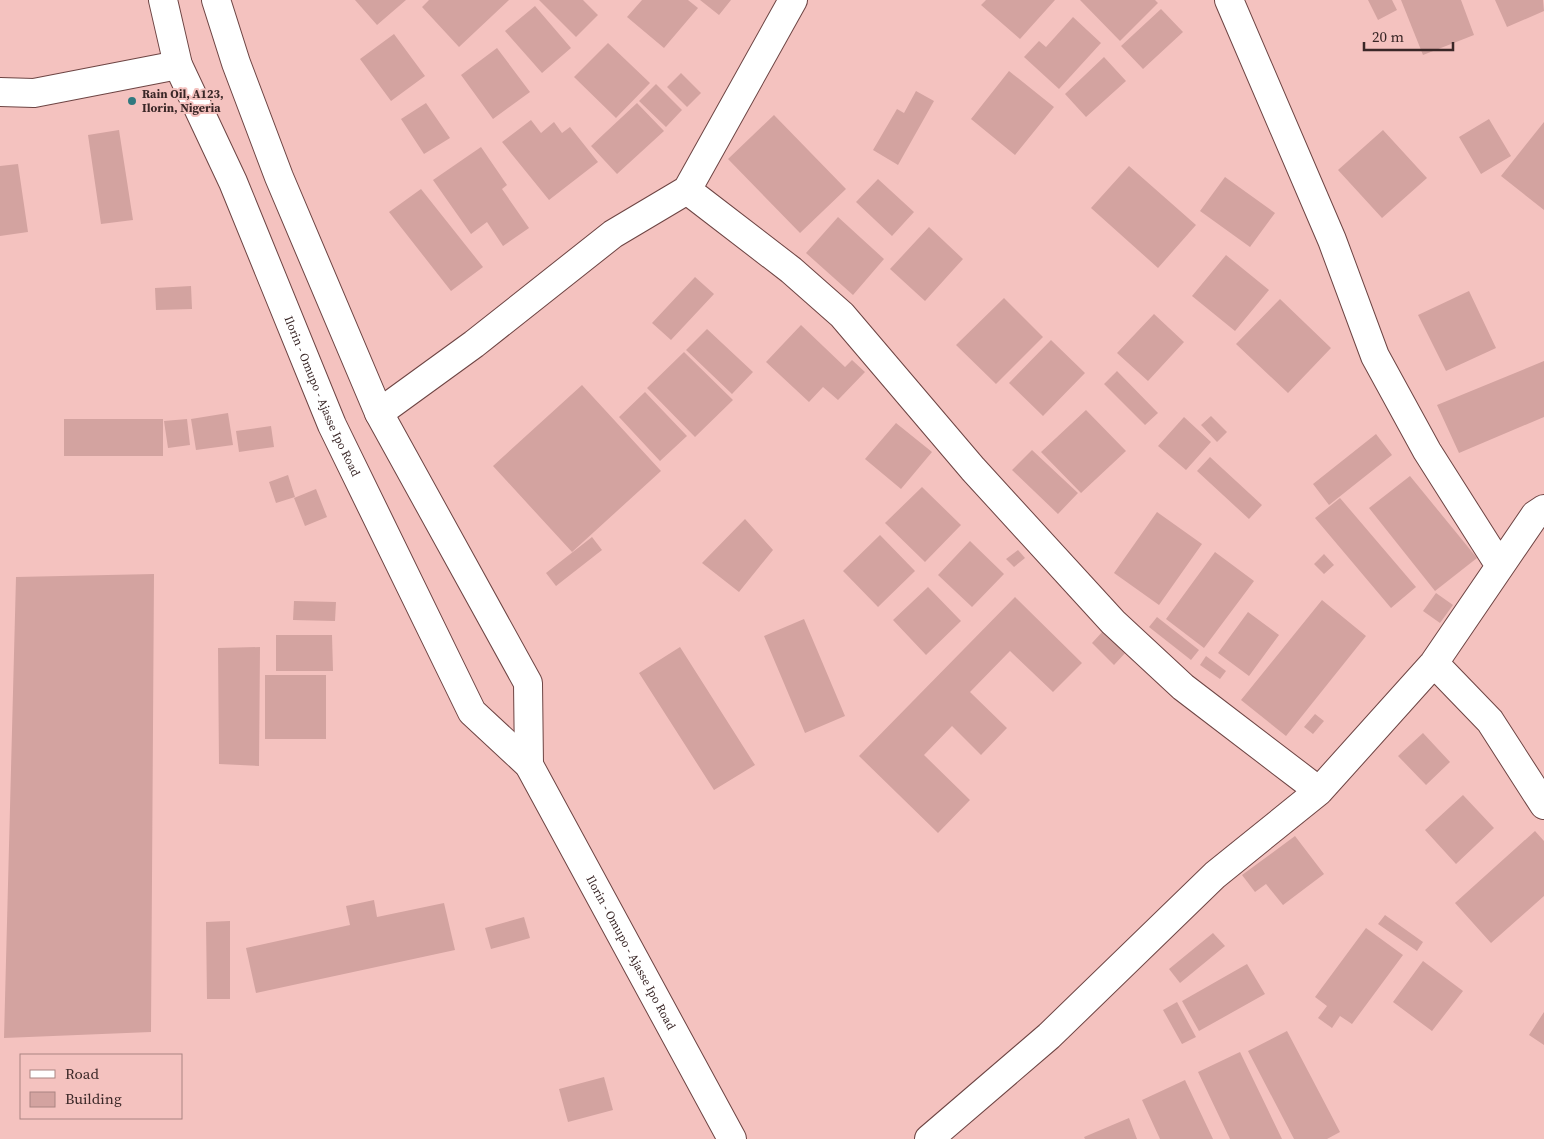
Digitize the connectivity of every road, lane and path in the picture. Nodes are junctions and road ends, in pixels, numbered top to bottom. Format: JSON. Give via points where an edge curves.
{"nodes":[{"id":1,"x":163,"y":0,"type":"edge"},
{"id":2,"x":793,"y":0,"type":"edge"},
{"id":3,"x":1229,"y":0,"type":"edge"},
{"id":4,"x":219,"y":1,"type":"edge"},
{"id":5,"x":178,"y":65,"type":"junction"},
{"id":6,"x":0,"y":92,"type":"edge"},
{"id":7,"x":686,"y":190,"type":"junction"},
{"id":8,"x":379,"y":413,"type":"junction"},
{"id":9,"x":1544,"y":509,"type":"edge"},
{"id":10,"x":1500,"y":566,"type":"junction"},
{"id":11,"x":1434,"y":663,"type":"junction"},
{"id":12,"x":529,"y":765,"type":"junction"},
{"id":13,"x":1319,"y":791,"type":"junction"},
{"id":14,"x":1544,"y":805,"type":"edge"},
{"id":15,"x":732,"y":1139,"type":"edge"},
{"id":16,"x":929,"y":1139,"type":"edge"}],
"edges":[{"from":1,"to":5,"type":"main road","name":"Ilorin - Omupo - Ajasse Ipo Road"},
{"from":2,"to":7,"type":"main road"},
{"from":3,"to":10,"type":"main road","via":[[1332,240],[1375,356],[1427,451]]},
{"from":4,"to":8,"type":"main road","name":"Ilorin - Omupo - Ajasse Ipo Road","via":[[236,63],[279,177]]},
{"from":5,"to":6,"type":"main road","via":[[34,93]]},
{"from":5,"to":12,"type":"main road","name":"Ilorin - Omupo - Ajasse Ipo Road","via":[[232,182],[332,425],[472,712]]},
{"from":7,"to":8,"type":"main road","via":[[613,234],[474,344]]},
{"from":7,"to":13,"type":"main road","via":[[791,270],[842,315],[973,469],[1113,622],[1183,687]]},
{"from":8,"to":12,"type":"main road","name":"Ilorin - Omupo - Ajasse Ipo Road","via":[[528,683]]},
{"from":9,"to":10,"type":"main road","via":[[1535,516]]},
{"from":10,"to":11,"type":"main road"},
{"from":11,"to":13,"type":"main road"},
{"from":11,"to":14,"type":"main road","via":[[1490,721]]},
{"from":12,"to":15,"type":"main road","name":"Ilorin - Omupo - Ajasse Ipo Road"},
{"from":13,"to":16,"type":"main road","via":[[1215,875],[1049,1036]]}]}
